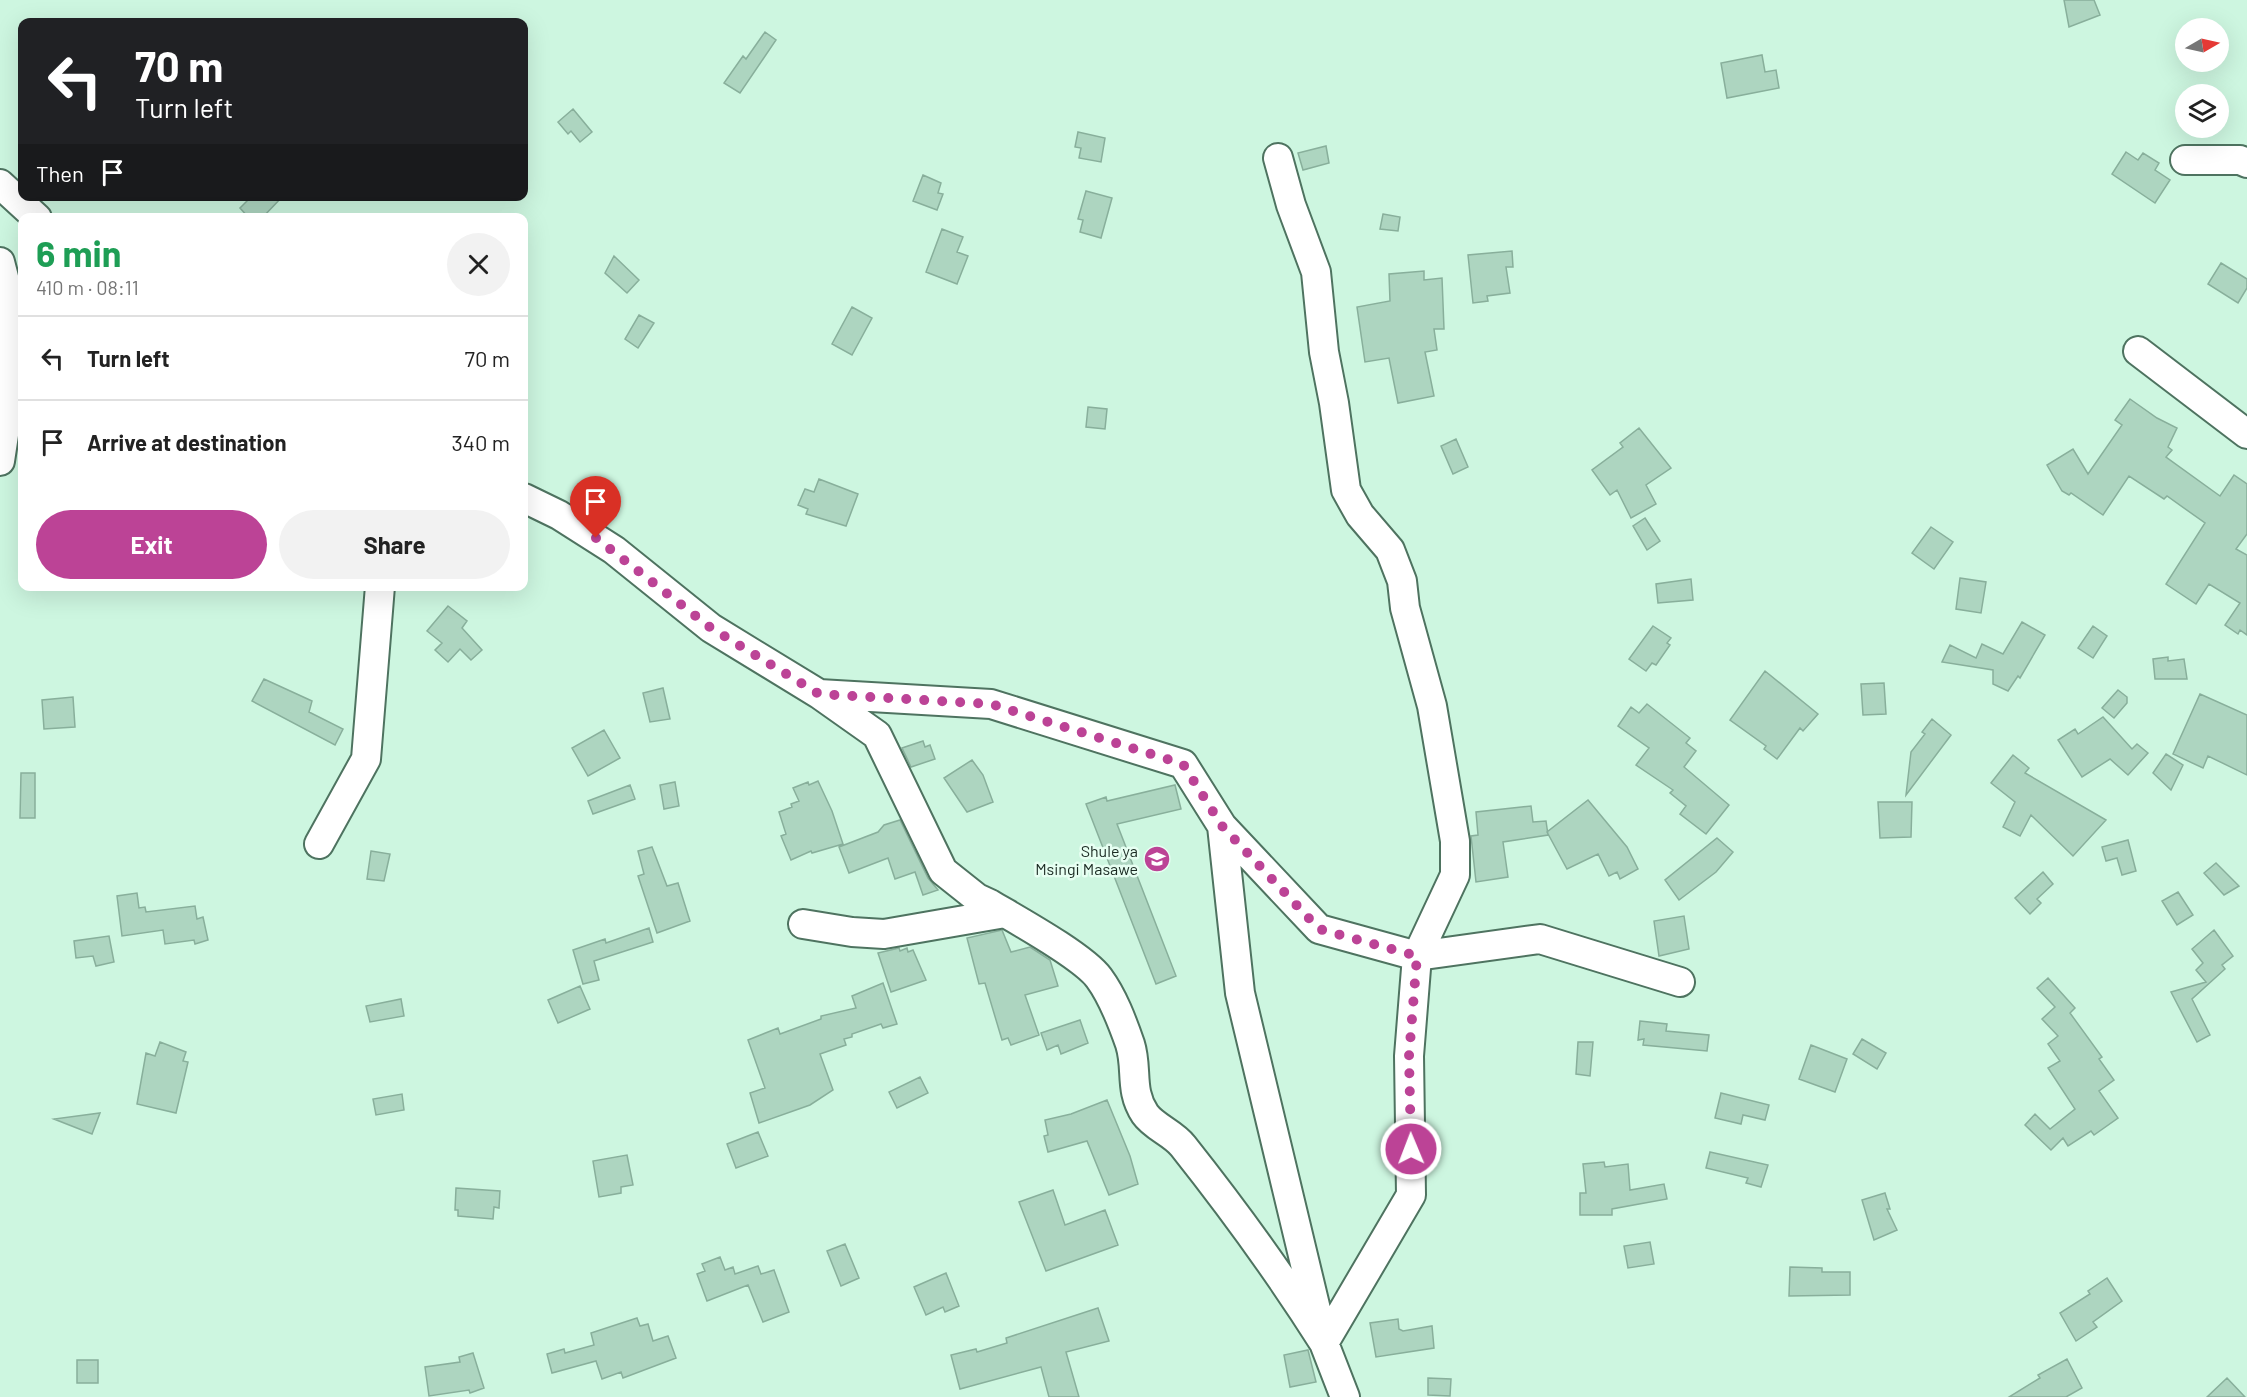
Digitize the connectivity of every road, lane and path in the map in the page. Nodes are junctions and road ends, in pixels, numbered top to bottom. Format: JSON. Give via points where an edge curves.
{"nodes":[{"id":1,"x":1278,"y":158,"type":"dead end"},
{"id":2,"x":2185,"y":160,"type":"dead end"},
{"id":3,"x":2247,"y":163,"type":"edge"},
{"id":4,"x":0,"y":184,"type":"edge"},
{"id":5,"x":18,"y":200,"type":"edge"},
{"id":6,"x":19,"y":201,"type":"edge"},
{"id":7,"x":32,"y":213,"type":"edge"},
{"id":8,"x":0,"y":262,"type":"edge"},
{"id":9,"x":2138,"y":351,"type":"dead end"},
{"id":10,"x":2247,"y":434,"type":"edge"},
{"id":11,"x":0,"y":461,"type":"edge"},
{"id":12,"x":528,"y":500,"type":"edge"},
{"id":13,"x":380,"y":591,"type":"edge"},
{"id":14,"x":819,"y":694,"type":"junction"},
{"id":15,"x":1222,"y":826,"type":"junction"},
{"id":16,"x":319,"y":844,"type":"dead end"},
{"id":17,"x":1005,"y":913,"type":"junction"},
{"id":18,"x":802,"y":924,"type":"dead end"},
{"id":19,"x":1417,"y":956,"type":"junction"},
{"id":20,"x":1680,"y":982,"type":"dead end"},
{"id":21,"x":1324,"y":1343,"type":"junction"},
{"id":22,"x":1345,"y":1397,"type":"edge"}],
"edges":[{"from":1,"to":19,"type":"street","via":[[1316,272],[1346,490],[1360,516],[1390,550],[1402,581],[1405,608],[1432,706],[1455,841],[1455,875]]},
{"from":2,"to":3,"type":"street"},
{"from":4,"to":5,"type":"street"},
{"from":6,"to":7,"type":"street"},
{"from":8,"to":11,"type":"street","via":[[14,316],[9,402]]},
{"from":9,"to":10,"type":"street"},
{"from":12,"to":14,"type":"street","via":[[614,550],[711,628]]},
{"from":13,"to":16,"type":"street","via":[[366,759]]},
{"from":14,"to":15,"type":"street","via":[[991,704],[1183,764]]},
{"from":14,"to":17,"type":"street","via":[[877,735],[944,871],[977,898]]},
{"from":15,"to":19,"type":"street","via":[[1319,929]]},
{"from":15,"to":21,"type":"street","via":[[1240,993]]},
{"from":17,"to":18,"type":"street","via":[[884,934]]},
{"from":17,"to":21,"type":"street","via":[[1098,976],[1131,1047],[1136,1100],[1148,1117],[1181,1142],[1292,1292]]},
{"from":19,"to":20,"type":"street","via":[[1540,939]]},
{"from":19,"to":21,"type":"street","via":[[1409,1056],[1411,1195]]},
{"from":21,"to":22,"type":"street"}]}
